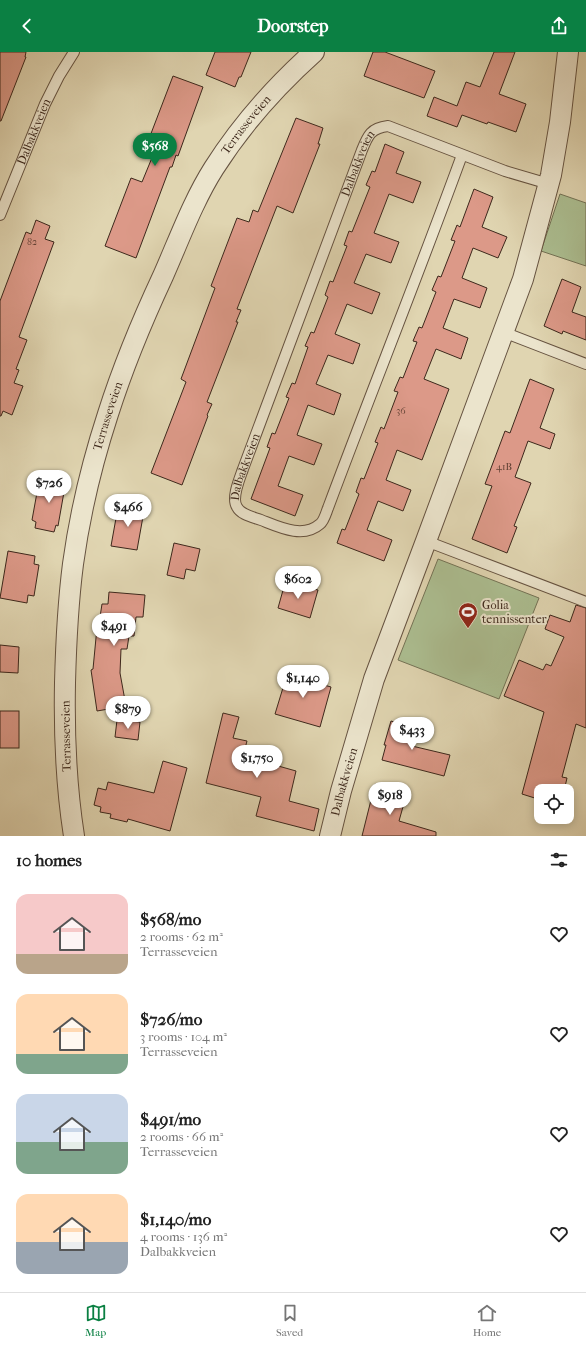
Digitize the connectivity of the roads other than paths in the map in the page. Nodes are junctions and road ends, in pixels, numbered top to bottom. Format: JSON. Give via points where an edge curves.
{"nodes":[{"id":1,"x":74,"y":52,"type":"edge"},
{"id":2,"x":314,"y":52,"type":"edge"},
{"id":3,"x":568,"y":52,"type":"edge"},
{"id":4,"x":462,"y":155,"type":"junction"},
{"id":5,"x":549,"y":184,"type":"junction"},
{"id":6,"x":0,"y":214,"type":"edge"},
{"id":7,"x":503,"y":332,"type":"junction"},
{"id":8,"x":586,"y":364,"type":"edge"},
{"id":9,"x":426,"y":541,"type":"junction"},
{"id":10,"x":586,"y":602,"type":"edge"},
{"id":11,"x":74,"y":836,"type":"edge"},
{"id":12,"x":330,"y":836,"type":"edge"}],
"edges":[{"from":1,"to":6,"type":"lane","name":"Dalbakkveien","via":[[45,104]]},
{"from":2,"to":11,"type":"street","name":"Terrasseveien","via":[[258,109],[214,169],[197,200],[137,333],[107,415],[82,510],[73,564],[66,638],[66,761]]},
{"from":3,"to":5,"type":"street","name":"Dalbakkveien","via":[[560,122]]},
{"from":4,"to":4,"type":"lane","name":"Dalbakkveien","via":[[388,126],[378,128],[368,136],[234,499],[237,508],[244,514],[293,531],[312,529],[321,524]]},
{"from":4,"to":5,"type":"lane","name":"Dalbakkveien"},
{"from":5,"to":7,"type":"street","name":"Dalbakkveien","via":[[523,279]]},
{"from":7,"to":8,"type":"lane"},
{"from":7,"to":9,"type":"street","name":"Dalbakkveien"},
{"from":9,"to":10,"type":"lane"},
{"from":9,"to":12,"type":"street","name":"Dalbakkveien","via":[[374,679]]}]}
